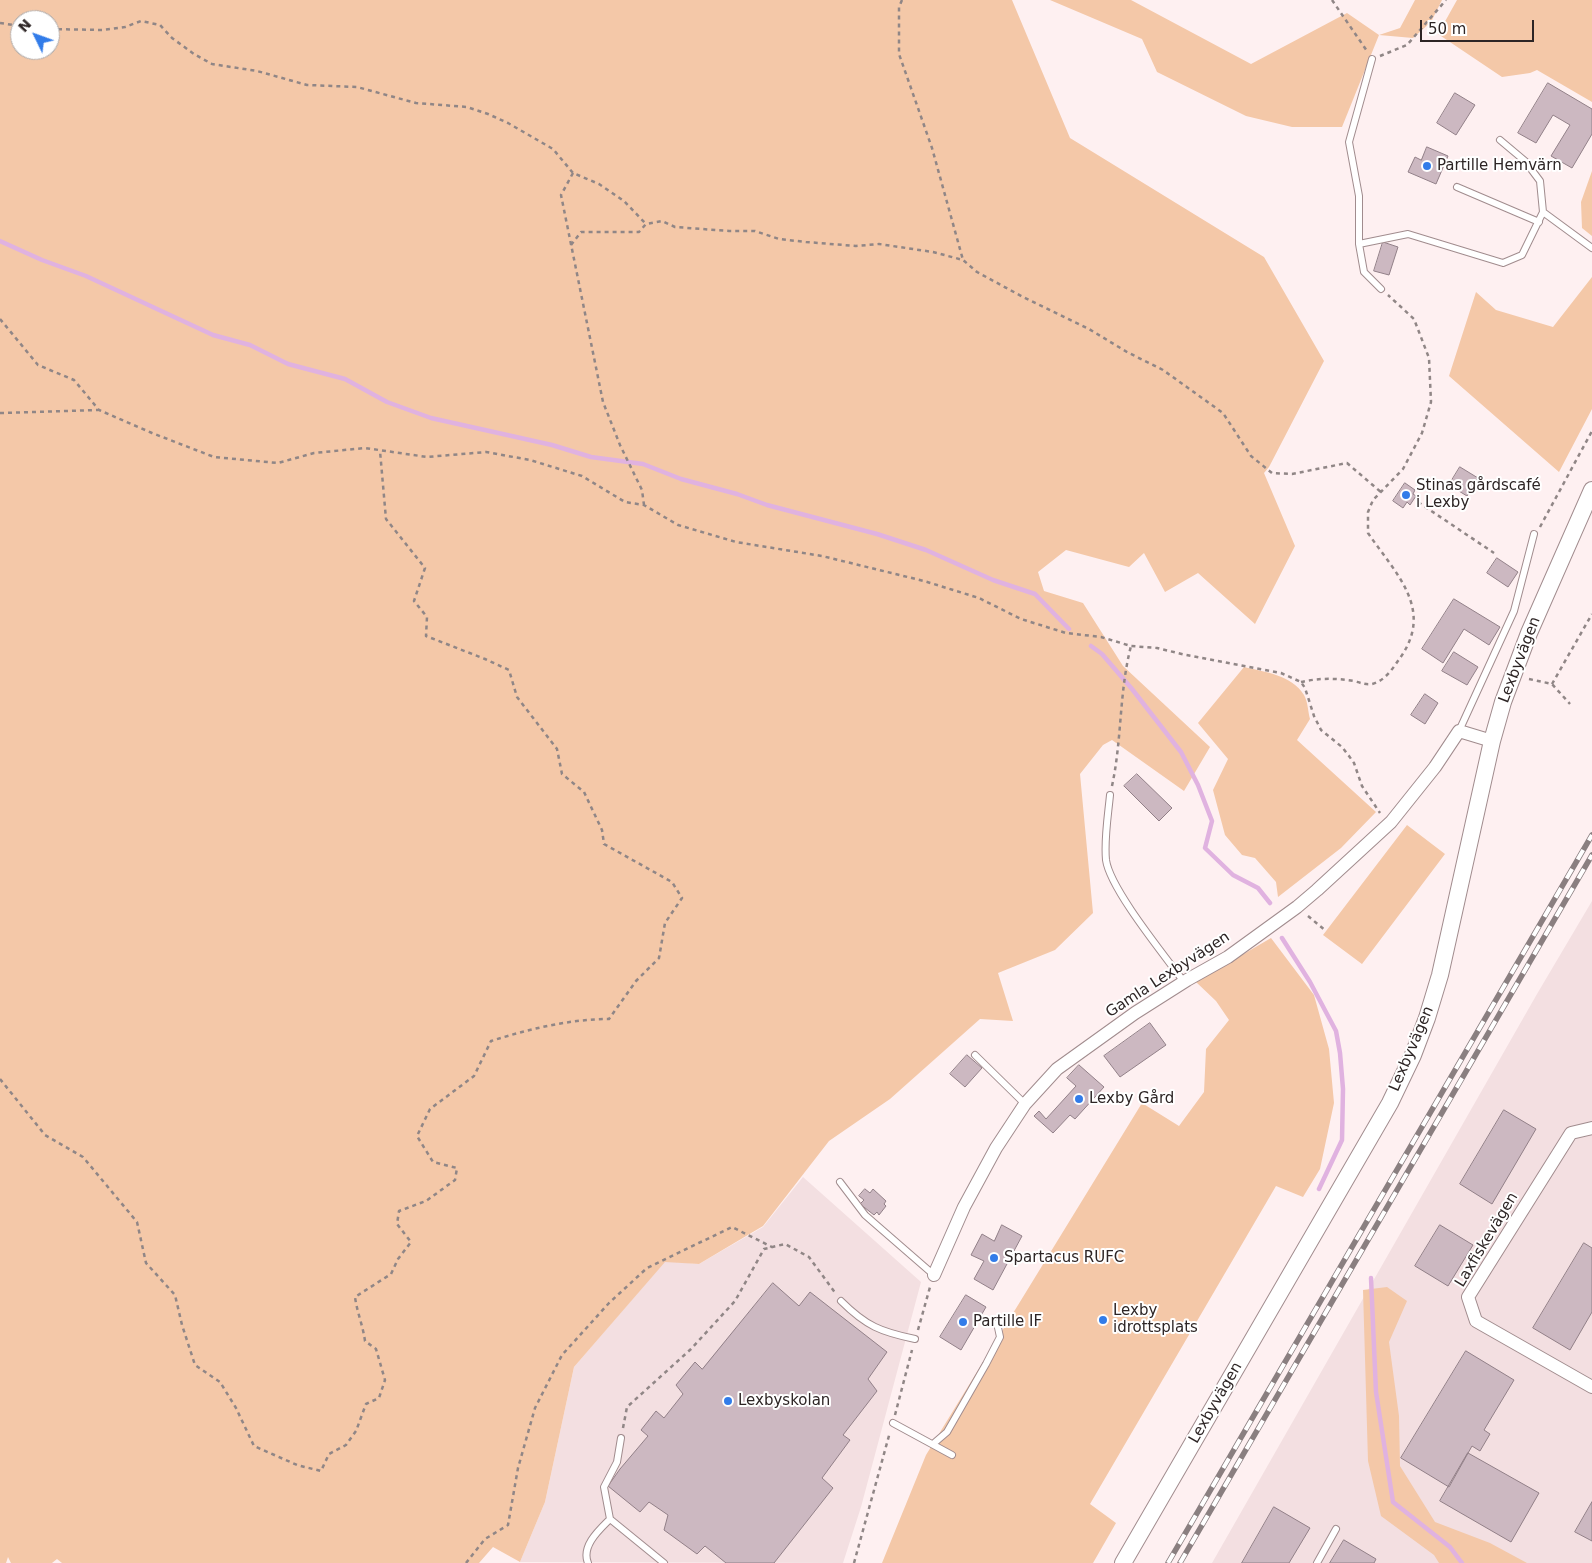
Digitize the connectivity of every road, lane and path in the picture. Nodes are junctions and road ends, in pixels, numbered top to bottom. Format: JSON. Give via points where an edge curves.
{"nodes":[{"id":1,"x":902,"y":0,"type":"edge"},
{"id":2,"x":1332,"y":0,"type":"edge"},
{"id":3,"x":1446,"y":0,"type":"edge"},
{"id":4,"x":60,"y":30,"type":"edge"},
{"id":5,"x":1372,"y":59,"type":"junction"},
{"id":6,"x":1500,"y":140,"type":"dead end"},
{"id":7,"x":573,"y":173,"type":"junction"},
{"id":8,"x":1457,"y":187,"type":"dead end"},
{"id":9,"x":1543,"y":212,"type":"junction"},
{"id":10,"x":1538,"y":222,"type":"junction"},
{"id":11,"x":646,"y":224,"type":"junction"},
{"id":12,"x":1359,"y":244,"type":"junction"},
{"id":13,"x":571,"y":245,"type":"junction"},
{"id":14,"x":1592,"y":248,"type":"edge"},
{"id":15,"x":964,"y":260,"type":"junction"},
{"id":16,"x":1381,"y":289,"type":"joint"},
{"id":17,"x":0,"y":319,"type":"edge"},
{"id":18,"x":99,"y":410,"type":"junction"},
{"id":19,"x":0,"y":413,"type":"edge"},
{"id":20,"x":1592,"y":431,"type":"edge"},
{"id":21,"x":380,"y":451,"type":"junction"},
{"id":22,"x":1592,"y":490,"type":"edge"},
{"id":23,"x":1382,"y":493,"type":"junction"},
{"id":24,"x":1418,"y":502,"type":"dead end"},
{"id":25,"x":644,"y":505,"type":"junction"},
{"id":26,"x":1534,"y":534,"type":"joint"},
{"id":27,"x":1494,"y":552,"type":"dead end"},
{"id":28,"x":1592,"y":614,"type":"edge"},
{"id":29,"x":1131,"y":646,"type":"junction"},
{"id":30,"x":1513,"y":675,"type":"junction"},
{"id":31,"x":1301,"y":682,"type":"junction"},
{"id":32,"x":1552,"y":684,"type":"junction"},
{"id":33,"x":1570,"y":704,"type":"dead end"},
{"id":34,"x":1459,"y":730,"type":"junction"},
{"id":35,"x":1492,"y":741,"type":"junction"},
{"id":36,"x":1110,"y":795,"type":"joint"},
{"id":37,"x":1392,"y":822,"type":"junction"},
{"id":38,"x":1297,"y":907,"type":"junction"},
{"id":39,"x":1326,"y":932,"type":"dead end"},
{"id":40,"x":1184,"y":982,"type":"junction"},
{"id":41,"x":975,"y":1055,"type":"dead end"},
{"id":42,"x":0,"y":1078,"type":"edge"},
{"id":43,"x":1025,"y":1104,"type":"junction"},
{"id":44,"x":1592,"y":1128,"type":"edge"},
{"id":45,"x":840,"y":1182,"type":"dead end"},
{"id":46,"x":772,"y":1247,"type":"junction"},
{"id":47,"x":934,"y":1275,"type":"joint"},
{"id":48,"x":841,"y":1301,"type":"joint"},
{"id":49,"x":997,"y":1323,"type":"dead end"},
{"id":50,"x":915,"y":1339,"type":"dead end"},
{"id":51,"x":1592,"y":1387,"type":"edge"},
{"id":52,"x":893,"y":1423,"type":"dead end"},
{"id":53,"x":621,"y":1438,"type":"joint"},
{"id":54,"x":933,"y":1444,"type":"junction"},
{"id":55,"x":952,"y":1456,"type":"dead end"},
{"id":56,"x":610,"y":1519,"type":"junction"},
{"id":57,"x":1336,"y":1529,"type":"dead end"},
{"id":58,"x":662,"y":1562,"type":"edge"},
{"id":59,"x":466,"y":1563,"type":"edge"},
{"id":60,"x":588,"y":1563,"type":"edge"},
{"id":61,"x":1123,"y":1563,"type":"edge"},
{"id":62,"x":1317,"y":1563,"type":"edge"}],
"edges":[{"from":1,"to":15,"type":"path","via":[[899,6],[899,54],[932,148]]},
{"from":2,"to":5,"type":"path"},
{"from":3,"to":5,"type":"path","via":[[1407,46]]},
{"from":4,"to":7,"type":"path","via":[[102,30],[142,21],[160,26],[172,38],[212,64],[257,71],[307,85],[357,87],[416,103],[467,107],[508,123],[553,149]]},
{"from":5,"to":12,"type":"lane","via":[[1349,142],[1359,196]]},
{"from":6,"to":9,"type":"lane","via":[[1525,161],[1540,181]]},
{"from":7,"to":11,"type":"path","via":[[599,184],[624,201]]},
{"from":7,"to":13,"type":"path","via":[[561,195]]},
{"from":8,"to":10,"type":"lane"},
{"from":9,"to":10,"type":"lane"},
{"from":9,"to":14,"type":"lane"},
{"from":10,"to":12,"type":"lane","via":[[1522,255],[1503,264],[1408,234]]},
{"from":11,"to":13,"type":"path","via":[[638,232],[581,232]]},
{"from":11,"to":15,"type":"path","via":[[662,221],[675,227],[755,230],[779,239],[829,245],[879,244]]},
{"from":12,"to":16,"type":"lane","via":[[1364,272]]},
{"from":13,"to":25,"type":"path","via":[[603,402],[642,490]]},
{"from":15,"to":23,"type":"path","via":[[977,272],[1163,370],[1223,413],[1251,456],[1272,473],[1292,474],[1347,463]]},
{"from":16,"to":23,"type":"path","via":[[1414,319],[1429,358],[1431,402],[1422,434],[1403,469]]},
{"from":17,"to":18,"type":"path","via":[[38,364],[74,380]]},
{"from":18,"to":19,"type":"path"},
{"from":18,"to":21,"type":"path","via":[[214,456],[278,464],[314,453],[365,448]]},
{"from":20,"to":26,"type":"path"},
{"from":21,"to":25,"type":"path","via":[[427,457],[486,452],[530,460],[582,476],[626,502]]},
{"from":21,"to":42,"type":"path","via":[[386,519],[425,568],[414,601],[427,617],[426,636],[509,670],[517,697],[558,749],[562,774],[584,792],[602,830],[604,844],[672,882],[682,898],[664,923],[659,958],[636,981],[609,1019],[583,1019],[491,1041],[474,1076],[430,1109],[417,1136],[433,1162],[456,1168],[455,1180],[426,1201],[399,1211],[397,1224],[411,1242],[391,1274],[355,1297],[365,1341],[376,1349],[385,1380],[379,1398],[366,1404],[356,1431],[346,1445],[329,1454],[322,1471],[254,1446],[220,1382],[194,1365],[175,1295],[146,1264],[137,1222],[83,1157],[45,1135]]},
{"from":22,"to":30,"type":"street","name":"Lexbyvägen"},
{"from":23,"to":31,"type":"path","via":[[1373,500],[1368,512],[1368,533],[1408,592],[1413,619],[1408,647],[1393,669],[1374,683],[1366,685],[1333,679]]},
{"from":24,"to":27,"type":"path"},
{"from":25,"to":29,"type":"path","via":[[678,525],[728,540],[822,556],[924,581],[979,598],[1021,619],[1066,633],[1101,637]]},
{"from":26,"to":34,"type":"lane","name":"Lexbyvägen","via":[[1514,611]]},
{"from":28,"to":32,"type":"path"},
{"from":29,"to":31,"type":"path","via":[[1266,669]]},
{"from":29,"to":36,"type":"path"},
{"from":30,"to":32,"type":"path"},
{"from":30,"to":35,"type":"street","name":"Lexbyvägen"},
{"from":31,"to":37,"type":"path","via":[[1321,730],[1349,756],[1365,791],[1380,813]]},
{"from":32,"to":33,"type":"path"},
{"from":34,"to":35,"type":"street"},
{"from":34,"to":37,"type":"street","name":"Gamla Lexbyvägen","via":[[1435,768]]},
{"from":35,"to":61,"type":"street","name":"Lexbyvägen","via":[[1440,975],[1413,1055],[1380,1120]]},
{"from":36,"to":40,"type":"lane","via":[[1106,861],[1122,896]]},
{"from":37,"to":38,"type":"street","name":"Gamla Lexbyvägen"},
{"from":38,"to":39,"type":"path"},
{"from":38,"to":40,"type":"street","name":"Gamla Lexbyvägen","via":[[1228,957]]},
{"from":40,"to":43,"type":"street","name":"Gamla Lexbyvägen","via":[[1057,1069]]},
{"from":41,"to":43,"type":"lane"},
{"from":43,"to":47,"type":"street","name":"Gamla Lexbyvägen","via":[[996,1148],[964,1207]]},
{"from":44,"to":51,"type":"street","name":"Laxfiskevägen","via":[[1571,1133],[1468,1297],[1476,1321]]},
{"from":45,"to":47,"type":"lane","via":[[865,1215]]},
{"from":46,"to":48,"type":"path","via":[[785,1244],[809,1257]]},
{"from":46,"to":53,"type":"path","via":[[764,1249],[735,1301],[690,1349],[627,1407]]},
{"from":46,"to":59,"type":"path","via":[[732,1227],[648,1268],[608,1303],[562,1354],[535,1408],[518,1468],[508,1525],[485,1539]]},
{"from":48,"to":50,"type":"lane","via":[[858,1318],[880,1330]]},
{"from":49,"to":54,"type":"lane","via":[[1000,1338],[947,1432]]},
{"from":52,"to":54,"type":"lane"},
{"from":53,"to":56,"type":"lane","via":[[617,1462],[604,1488]]},
{"from":54,"to":55,"type":"lane"},
{"from":56,"to":58,"type":"lane"},
{"from":56,"to":60,"type":"lane","via":[[596,1532],[589,1545],[586,1552]]},
{"from":57,"to":62,"type":"lane"}]}
